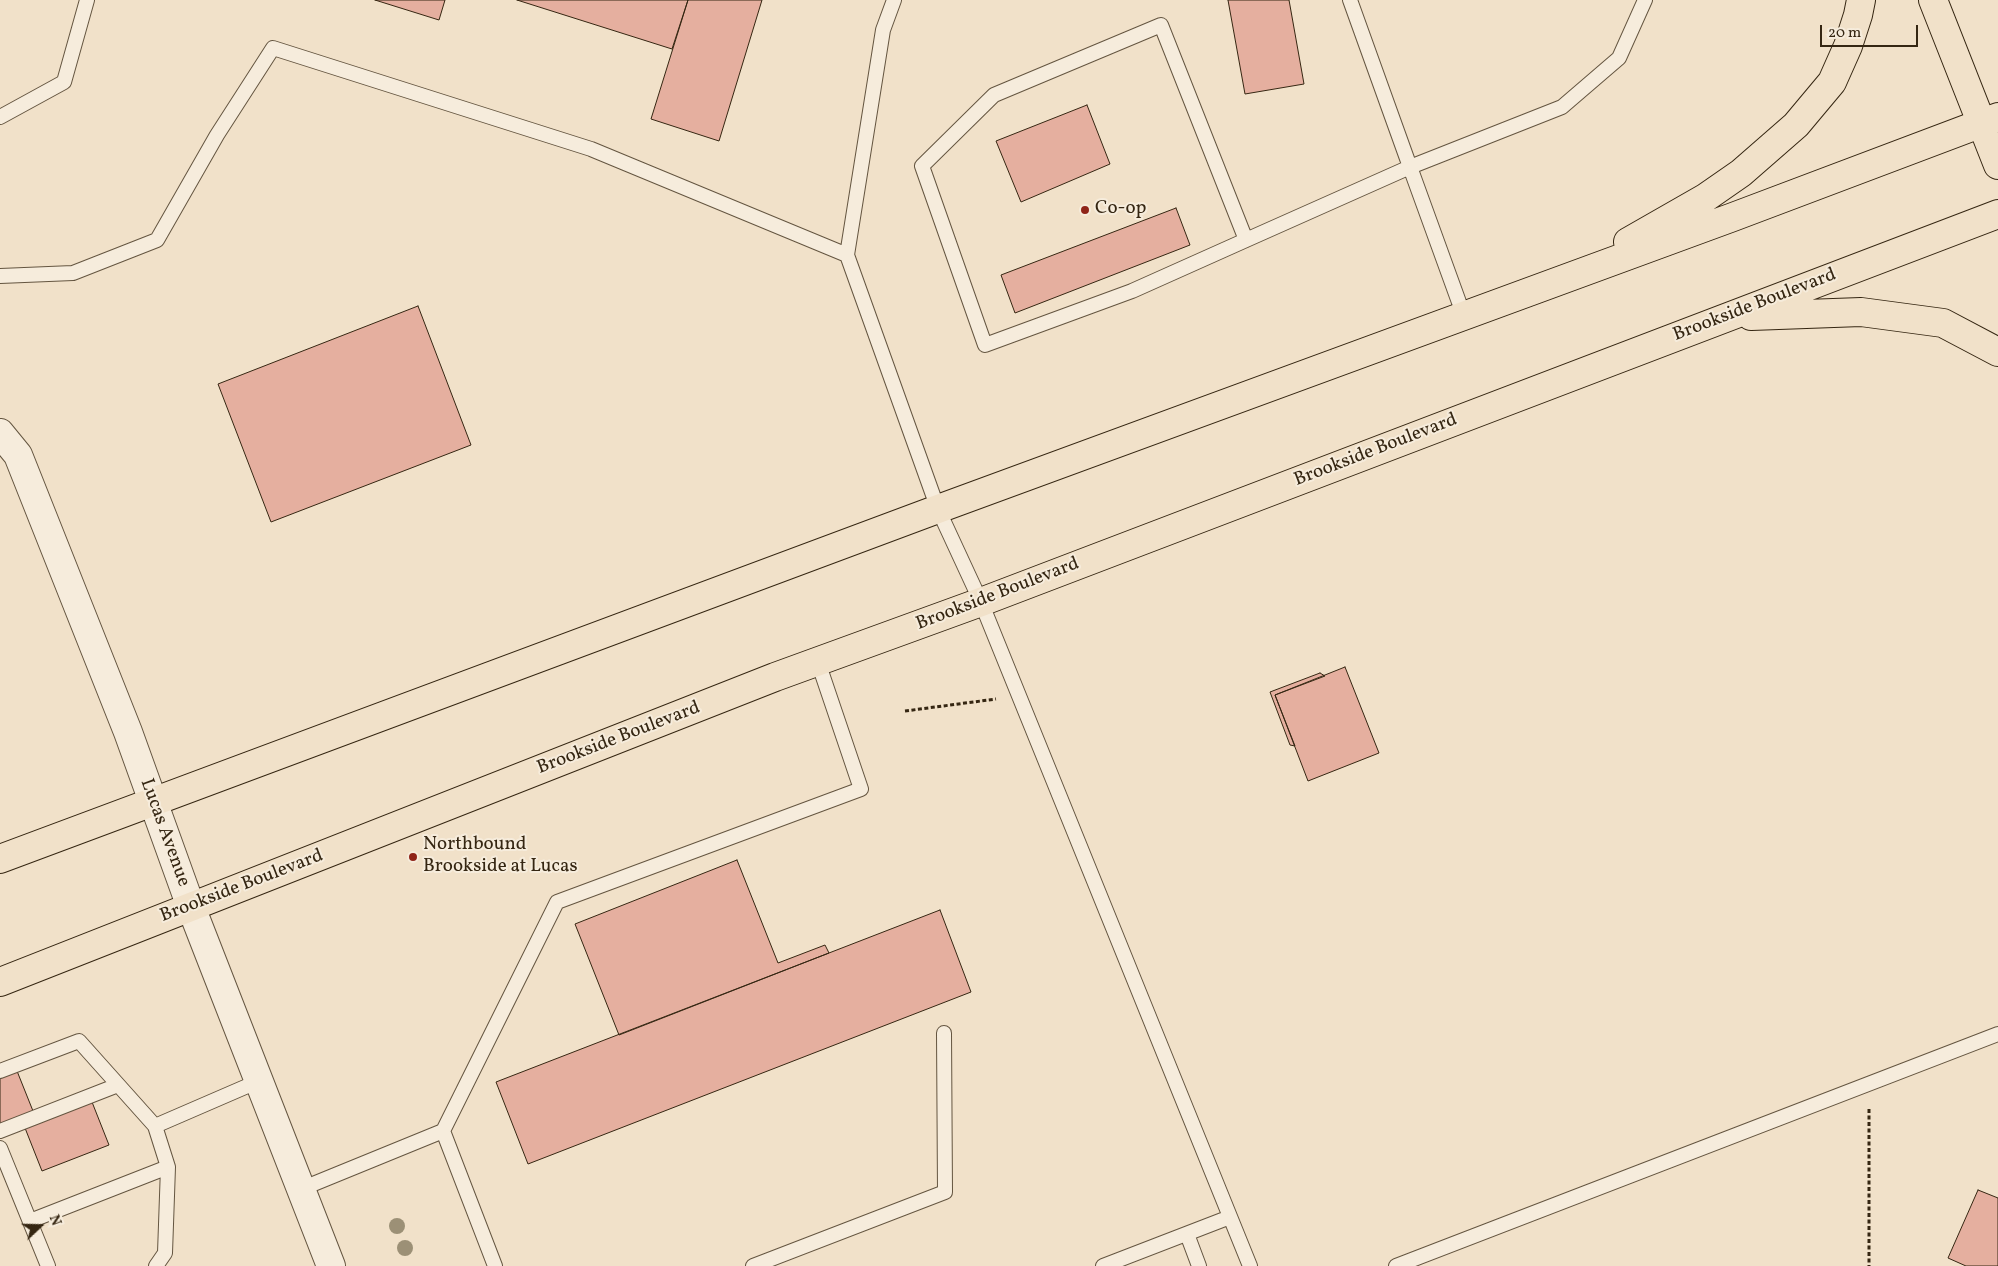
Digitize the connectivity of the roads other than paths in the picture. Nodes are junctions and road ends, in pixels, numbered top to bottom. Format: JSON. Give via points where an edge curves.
{"nodes":[{"id":1,"x":87,"y":0,"type":"edge"},
{"id":2,"x":894,"y":0,"type":"edge"},
{"id":3,"x":1350,"y":0,"type":"edge"},
{"id":4,"x":1645,"y":0,"type":"edge"},
{"id":5,"x":1861,"y":0,"type":"edge"},
{"id":6,"x":1933,"y":0,"type":"edge"},
{"id":7,"x":0,"y":117,"type":"edge"},
{"id":8,"x":1990,"y":120,"type":"edge"},
{"id":9,"x":1998,"y":165,"type":"edge"},
{"id":10,"x":1410,"y":167,"type":"junction"},
{"id":11,"x":1998,"y":214,"type":"edge"},
{"id":12,"x":1246,"y":240,"type":"junction"},
{"id":13,"x":847,"y":255,"type":"junction"},
{"id":14,"x":0,"y":276,"type":"edge"},
{"id":15,"x":1563,"y":280,"type":"junction"},
{"id":16,"x":1464,"y":316,"type":"junction"},
{"id":17,"x":1727,"y":317,"type":"junction"},
{"id":18,"x":1998,"y":352,"type":"edge"},
{"id":19,"x":0,"y":433,"type":"edge"},
{"id":20,"x":938,"y":509,"type":"junction"},
{"id":21,"x":981,"y":602,"type":"junction"},
{"id":22,"x":818,"y":662,"type":"junction"},
{"id":23,"x":152,"y":802,"type":"junction"},
{"id":24,"x":0,"y":859,"type":"edge"},
{"id":25,"x":191,"y":907,"type":"junction"},
{"id":26,"x":0,"y":982,"type":"edge"},
{"id":27,"x":944,"y":1032,"type":"dead end"},
{"id":28,"x":1998,"y":1034,"type":"edge"},
{"id":29,"x":0,"y":1071,"type":"edge"},
{"id":30,"x":259,"y":1082,"type":"junction"},
{"id":31,"x":118,"y":1085,"type":"junction"},
{"id":32,"x":155,"y":1126,"type":"junction"},
{"id":33,"x":0,"y":1131,"type":"edge"},
{"id":34,"x":443,"y":1131,"type":"junction"},
{"id":35,"x":0,"y":1148,"type":"edge"},
{"id":36,"x":168,"y":1167,"type":"junction"},
{"id":37,"x":301,"y":1189,"type":"junction"},
{"id":38,"x":1230,"y":1217,"type":"junction"},
{"id":39,"x":30,"y":1221,"type":"junction"},
{"id":40,"x":1187,"y":1234,"type":"junction"},
{"id":41,"x":48,"y":1266,"type":"edge"},
{"id":42,"x":156,"y":1266,"type":"edge"},
{"id":43,"x":331,"y":1266,"type":"edge"},
{"id":44,"x":495,"y":1266,"type":"edge"},
{"id":45,"x":753,"y":1266,"type":"edge"},
{"id":46,"x":1103,"y":1266,"type":"edge"},
{"id":47,"x":1198,"y":1266,"type":"edge"},
{"id":48,"x":1250,"y":1266,"type":"edge"},
{"id":49,"x":1396,"y":1266,"type":"edge"}],
"edges":[{"from":1,"to":7,"type":"lane","via":[[64,82]]},
{"from":2,"to":13,"type":"lane","via":[[883,30]]},
{"from":3,"to":10,"type":"lane"},
{"from":4,"to":10,"type":"lane","via":[[1619,58],[1562,107]]},
{"from":5,"to":15,"type":"main road","via":[[1848,46],[1832,82],[1796,125],[1741,173],[1705,198]]},
{"from":6,"to":8,"type":"main road"},
{"from":8,"to":9,"type":"main road"},
{"from":8,"to":15,"type":"main road"},
{"from":10,"to":12,"type":"lane"},
{"from":10,"to":16,"type":"lane"},
{"from":11,"to":17,"type":"main road","name":"Brookside Boulevard"},
{"from":12,"to":12,"type":"lane","via":[[1132,291],[985,345],[922,166],[994,95],[1161,25]]},
{"from":13,"to":14,"type":"lane","via":[[591,149],[273,48],[217,135],[157,240],[73,272]]},
{"from":13,"to":20,"type":"lane"},
{"from":15,"to":16,"type":"main road"},
{"from":16,"to":20,"type":"main road"},
{"from":17,"to":18,"type":"main road","via":[[1861,312],[1903,317],[1942,323]]},
{"from":17,"to":21,"type":"main road","name":"Brookside Boulevard"},
{"from":19,"to":23,"type":"street","name":"Lucas Avenue","via":[[18,455],[128,732]]},
{"from":20,"to":21,"type":"lane"},
{"from":20,"to":23,"type":"main road"},
{"from":21,"to":22,"type":"main road","name":"Brookside Boulevard"},
{"from":21,"to":38,"type":"lane"},
{"from":22,"to":25,"type":"main road","name":"Brookside Boulevard"},
{"from":22,"to":34,"type":"lane","via":[[861,789],[557,902]]},
{"from":23,"to":24,"type":"main road"},
{"from":23,"to":25,"type":"street","name":"Lucas Avenue"},
{"from":25,"to":26,"type":"main road","name":"Brookside Boulevard"},
{"from":25,"to":30,"type":"street","name":"Lucas Avenue"},
{"from":27,"to":45,"type":"lane","via":[[945,1192]]},
{"from":28,"to":49,"type":"lane"},
{"from":29,"to":31,"type":"lane","via":[[79,1041]]},
{"from":30,"to":32,"type":"lane"},
{"from":30,"to":37,"type":"street","name":"Lucas Avenue"},
{"from":31,"to":32,"type":"lane"},
{"from":31,"to":33,"type":"lane"},
{"from":32,"to":36,"type":"lane"},
{"from":34,"to":37,"type":"lane"},
{"from":34,"to":44,"type":"lane"},
{"from":35,"to":39,"type":"lane"},
{"from":36,"to":39,"type":"lane"},
{"from":36,"to":42,"type":"lane","via":[[166,1253]]},
{"from":37,"to":43,"type":"street","name":"Lucas Avenue"},
{"from":38,"to":40,"type":"lane"},
{"from":38,"to":48,"type":"lane"},
{"from":39,"to":41,"type":"lane"},
{"from":40,"to":46,"type":"lane"},
{"from":40,"to":47,"type":"lane"}]}
